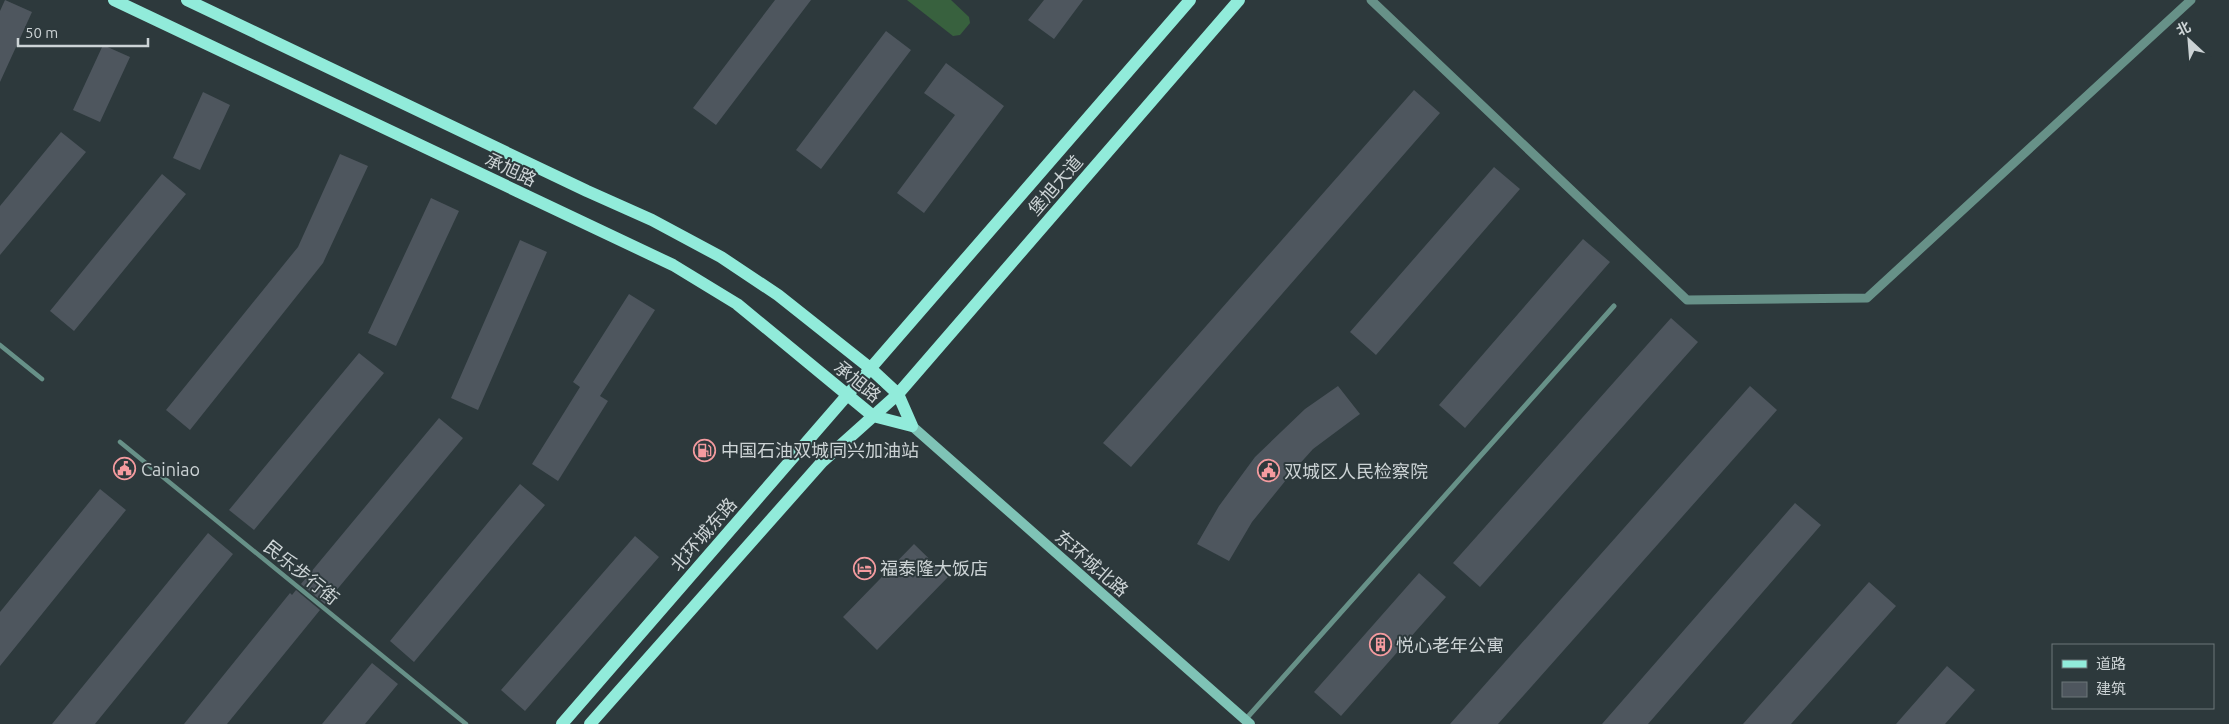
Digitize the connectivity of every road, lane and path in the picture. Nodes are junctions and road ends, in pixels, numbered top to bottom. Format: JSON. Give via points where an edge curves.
{"nodes":[{"id":1,"x":114,"y":0,"type":"edge"},
{"id":2,"x":187,"y":0,"type":"edge"},
{"id":3,"x":1190,"y":0,"type":"edge"},
{"id":4,"x":1239,"y":0,"type":"edge"},
{"id":5,"x":1371,"y":0,"type":"edge"},
{"id":6,"x":2191,"y":0,"type":"edge"},
{"id":7,"x":1614,"y":306,"type":"dead end"},
{"id":8,"x":0,"y":345,"type":"edge"},
{"id":9,"x":870,"y":368,"type":"junction"},
{"id":10,"x":42,"y":379,"type":"dead end"},
{"id":11,"x":847,"y":394,"type":"junction"},
{"id":12,"x":898,"y":394,"type":"junction"},
{"id":13,"x":873,"y":416,"type":"junction"},
{"id":14,"x":912,"y":426,"type":"junction"},
{"id":15,"x":120,"y":442,"type":"dead end"},
{"id":16,"x":1247,"y":722,"type":"edge"},
{"id":17,"x":466,"y":724,"type":"edge"},
{"id":18,"x":562,"y":724,"type":"edge"},
{"id":19,"x":590,"y":724,"type":"edge"}],
"edges":[{"from":1,"to":11,"type":"main road","name":"承旭路","via":[[673,265],[736,304]]},
{"from":2,"to":9,"type":"main road","name":"承旭路","via":[[652,220],[721,257],[778,295]]},
{"from":3,"to":9,"type":"main road","name":"堡旭大道"},
{"from":4,"to":12,"type":"main road","name":"堡旭大道"},
{"from":5,"to":6,"type":"street","via":[[1688,300],[1867,298]]},
{"from":7,"to":16,"type":"street"},
{"from":8,"to":10,"type":"street"},
{"from":9,"to":11,"type":"main road","name":"北环城东路"},
{"from":9,"to":12,"type":"main road","name":"承旭路"},
{"from":11,"to":13,"type":"main road","name":"承旭路"},
{"from":11,"to":18,"type":"main road","name":"北环城东路"},
{"from":12,"to":13,"type":"main road"},
{"from":12,"to":14,"type":"main road","name":"承旭路"},
{"from":13,"to":14,"type":"main road","name":"承旭路"},
{"from":13,"to":19,"type":"main road","via":[[822,462]]},
{"from":14,"to":16,"type":"main road","name":"东环城北路"},
{"from":15,"to":17,"type":"street","name":"民乐步行街"}]}
